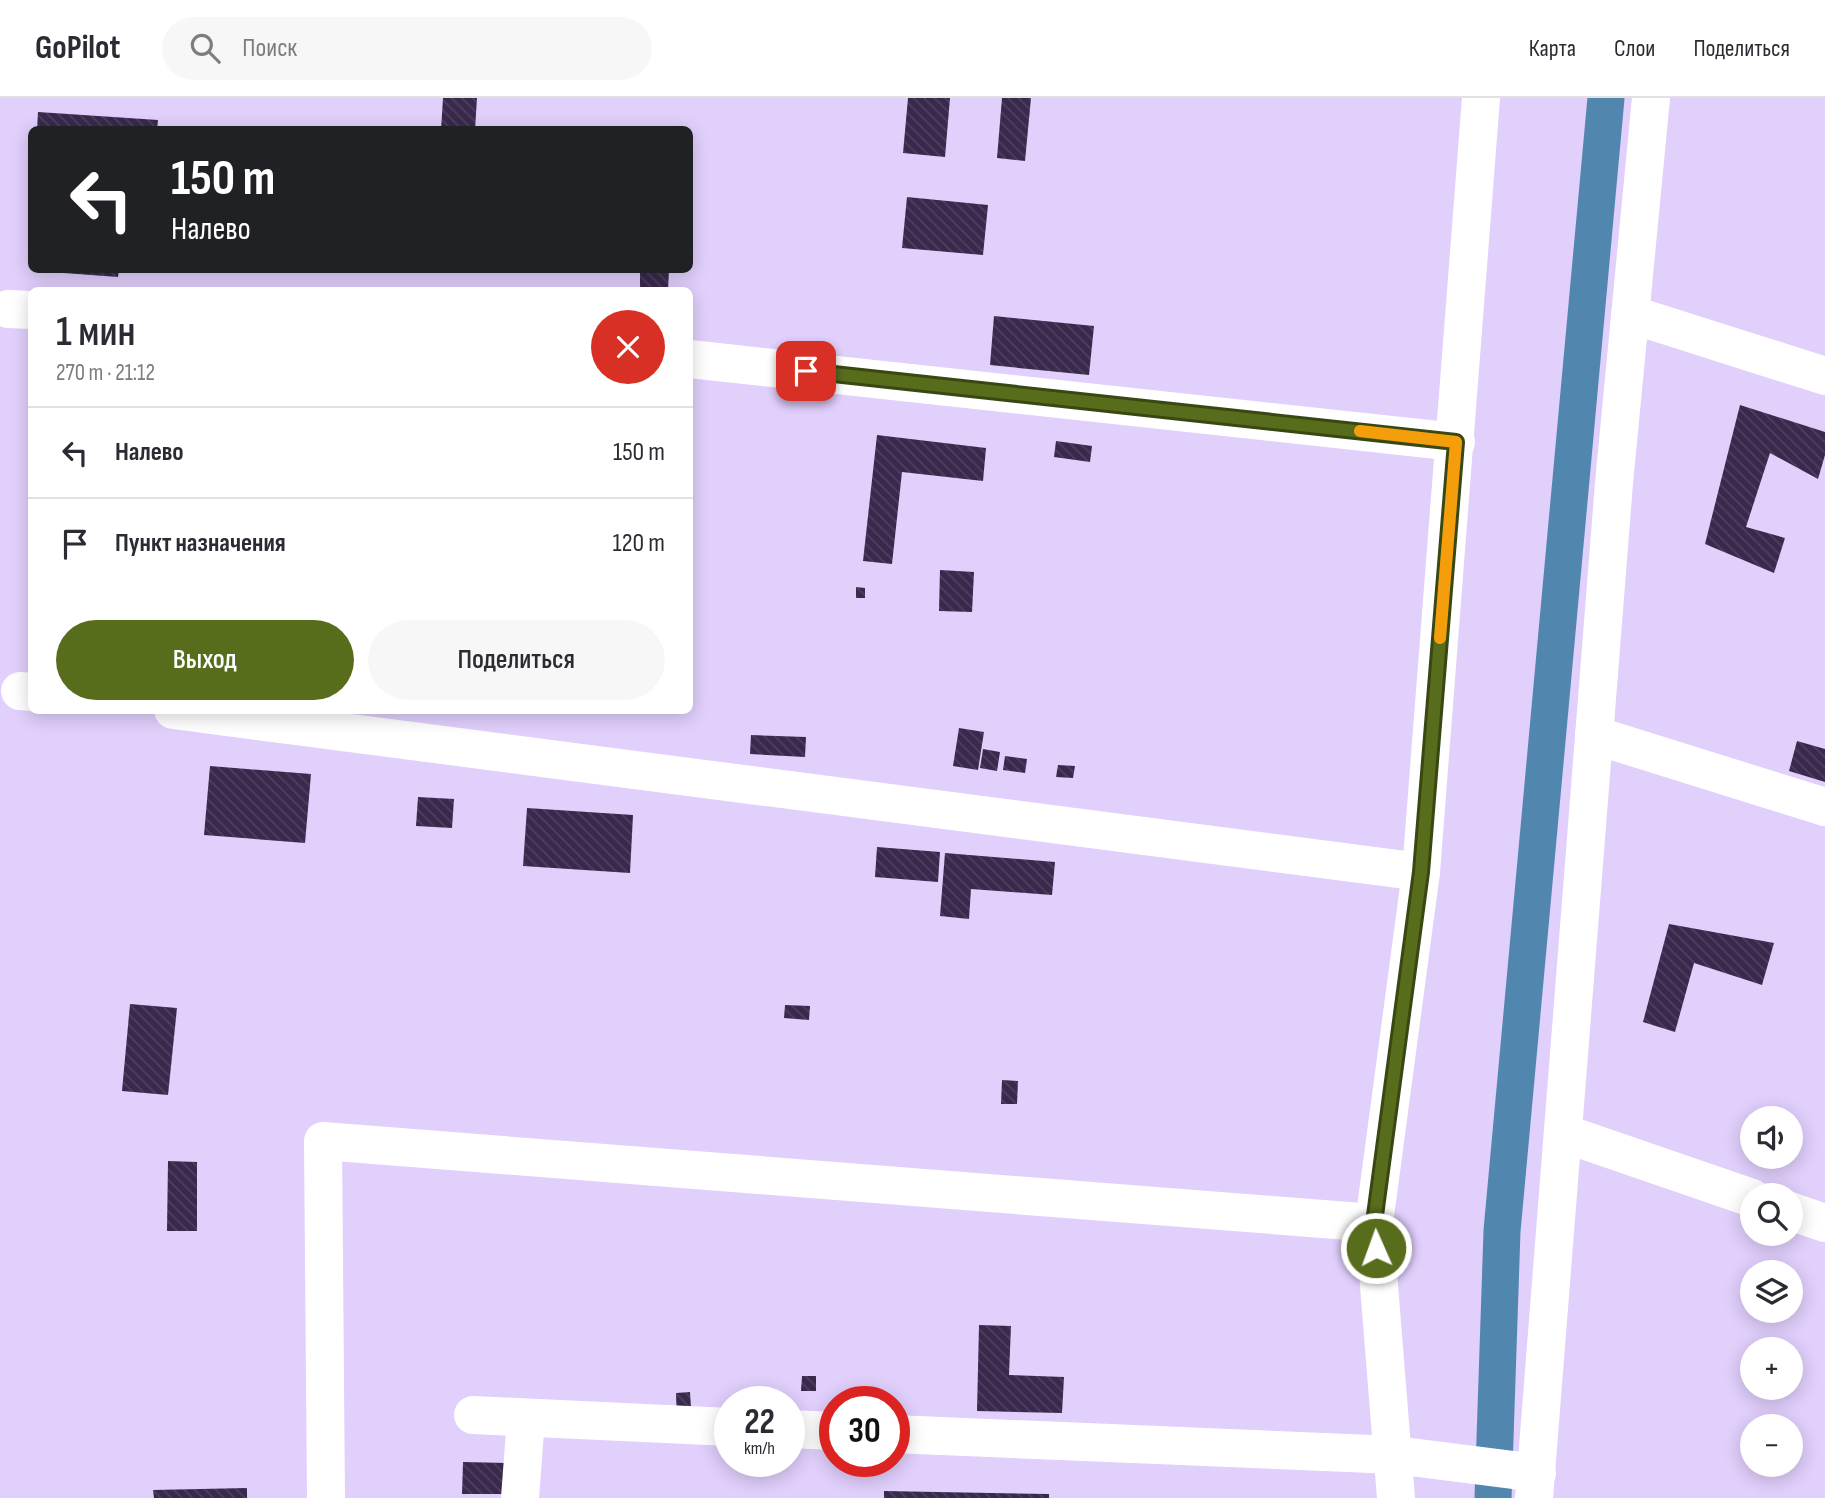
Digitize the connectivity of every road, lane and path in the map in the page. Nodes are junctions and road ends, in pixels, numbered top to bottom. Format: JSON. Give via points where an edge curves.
{"nodes":[{"id":1,"x":1481,"y":98,"type":"edge"},
{"id":2,"x":1651,"y":98,"type":"edge"},
{"id":3,"x":1630,"y":314,"type":"junction"},
{"id":4,"x":693,"y":359,"type":"edge"},
{"id":5,"x":1825,"y":376,"type":"edge"},
{"id":6,"x":1456,"y":442,"type":"junction"},
{"id":7,"x":204,"y":714,"type":"edge"},
{"id":8,"x":1594,"y":735,"type":"junction"},
{"id":9,"x":1825,"y":807,"type":"edge"},
{"id":10,"x":1421,"y":872,"type":"junction"},
{"id":11,"x":1563,"y":1133,"type":"junction"},
{"id":12,"x":1740,"y":1194,"type":"edge"},
{"id":13,"x":1803,"y":1215,"type":"edge"},
{"id":14,"x":1374,"y":1223,"type":"junction"},
{"id":15,"x":1825,"y":1223,"type":"edge"},
{"id":16,"x":472,"y":1415,"type":"dead end"},
{"id":17,"x":526,"y":1418,"type":"junction"},
{"id":18,"x":714,"y":1426,"type":"edge"},
{"id":19,"x":910,"y":1435,"type":"edge"},
{"id":20,"x":1395,"y":1455,"type":"junction"},
{"id":21,"x":1535,"y":1486,"type":"edge"},
{"id":22,"x":326,"y":1498,"type":"edge"},
{"id":23,"x":520,"y":1498,"type":"edge"},
{"id":24,"x":1396,"y":1498,"type":"edge"}],
"edges":[{"from":1,"to":6,"type":"street"},
{"from":2,"to":3,"type":"street"},
{"from":3,"to":5,"type":"street"},
{"from":3,"to":8,"type":"street"},
{"from":4,"to":6,"type":"street"},
{"from":6,"to":10,"type":"street"},
{"from":7,"to":10,"type":"street"},
{"from":8,"to":9,"type":"street"},
{"from":8,"to":11,"type":"street"},
{"from":10,"to":14,"type":"street"},
{"from":11,"to":12,"type":"street"},
{"from":11,"to":21,"type":"street"},
{"from":13,"to":15,"type":"street"},
{"from":14,"to":20,"type":"street"},
{"from":14,"to":22,"type":"street","via":[[323,1141]]},
{"from":16,"to":17,"type":"street"},
{"from":17,"to":18,"type":"street"},
{"from":17,"to":23,"type":"street"},
{"from":19,"to":20,"type":"street"},
{"from":20,"to":21,"type":"street"},
{"from":20,"to":24,"type":"street"}]}
